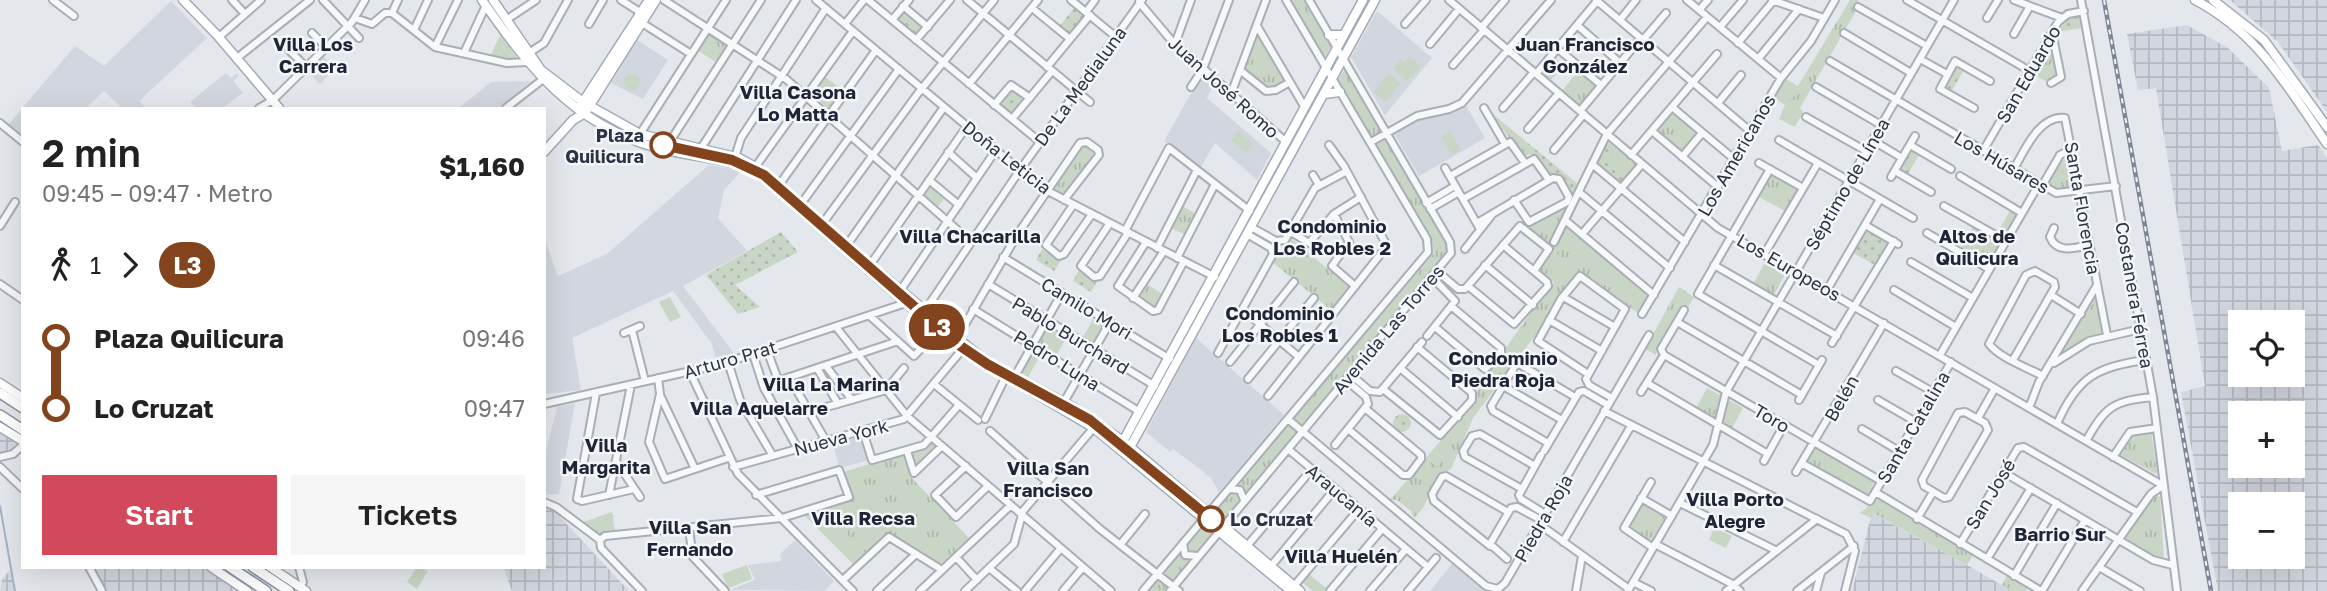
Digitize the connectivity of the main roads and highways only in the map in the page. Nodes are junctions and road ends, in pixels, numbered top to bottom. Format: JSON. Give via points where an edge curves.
{"nodes":[{"id":1,"x":183,"y":0,"type":"edge"},
{"id":2,"x":649,"y":0,"type":"edge"},
{"id":3,"x":656,"y":0,"type":"edge"},
{"id":4,"x":1363,"y":0,"type":"edge"},
{"id":5,"x":1375,"y":0,"type":"edge"},
{"id":6,"x":2195,"y":0,"type":"edge"},
{"id":7,"x":2213,"y":0,"type":"edge"},
{"id":8,"x":487,"y":2,"type":"edge"},
{"id":9,"x":643,"y":17,"type":"junction"},
{"id":10,"x":1329,"y":35,"type":"road end"},
{"id":11,"x":1344,"y":35,"type":"junction"},
{"id":12,"x":528,"y":57,"type":"junction"},
{"id":13,"x":1340,"y":92,"type":"road end"},
{"id":14,"x":1324,"y":94,"type":"junction"},
{"id":15,"x":278,"y":107,"type":"edge"},
{"id":16,"x":584,"y":107,"type":"junction"},
{"id":17,"x":2322,"y":127,"type":"edge"},
{"id":18,"x":2327,"y":144,"type":"edge"},
{"id":19,"x":546,"y":150,"type":"edge"},
{"id":20,"x":908,"y":302,"type":"junction"},
{"id":21,"x":1010,"y":377,"type":"junction"},
{"id":22,"x":0,"y":383,"type":"edge"},
{"id":23,"x":0,"y":393,"type":"edge"},
{"id":24,"x":21,"y":397,"type":"edge"},
{"id":25,"x":21,"y":407,"type":"edge"},
{"id":26,"x":0,"y":415,"type":"edge"},
{"id":27,"x":0,"y":426,"type":"edge"},
{"id":28,"x":1096,"y":426,"type":"junction"},
{"id":29,"x":21,"y":429,"type":"edge"},
{"id":30,"x":21,"y":442,"type":"edge"},
{"id":31,"x":1125,"y":447,"type":"junction"},
{"id":32,"x":1221,"y":528,"type":"junction"},
{"id":33,"x":214,"y":569,"type":"edge"},
{"id":34,"x":233,"y":569,"type":"edge"},
{"id":35,"x":256,"y":569,"type":"edge"},
{"id":36,"x":273,"y":569,"type":"edge"},
{"id":37,"x":303,"y":589,"type":"edge"},
{"id":38,"x":1295,"y":589,"type":"edge"},
{"id":39,"x":247,"y":591,"type":"edge"},
{"id":40,"x":266,"y":591,"type":"edge"},
{"id":41,"x":289,"y":591,"type":"edge"}],
"edges":[{"from":1,"to":15,"type":"main road"},
{"from":2,"to":9,"type":"main road"},
{"from":3,"to":9,"type":"main road"},
{"from":4,"to":11,"type":"main road"},
{"from":5,"to":14,"type":"main road"},
{"from":6,"to":17,"type":"main road","via":[[2230,21],[2259,47]]},
{"from":7,"to":17,"type":"main road","via":[[2264,40]]},
{"from":8,"to":12,"type":"main road"},
{"from":8,"to":12,"type":"main road","via":[[506,20]]},
{"from":9,"to":16,"type":"main road"},
{"from":10,"to":11,"type":"main road"},
{"from":11,"to":31,"type":"main road","via":[[1247,209]]},
{"from":12,"to":16,"type":"main road"},
{"from":12,"to":16,"type":"main road","via":[[542,80]]},
{"from":13,"to":14,"type":"main road"},
{"from":14,"to":31,"type":"main road"},
{"from":16,"to":19,"type":"main road"},
{"from":16,"to":20,"type":"main road","via":[[645,144],[734,163],[758,173]]},
{"from":16,"to":20,"type":"main road","via":[[640,134],[755,166]]},
{"from":17,"to":18,"type":"main road"},
{"from":20,"to":21,"type":"main road"},
{"from":20,"to":21,"type":"main road","via":[[961,351]]},
{"from":21,"to":28,"type":"main road"},
{"from":21,"to":28,"type":"main road","via":[[1064,401]]},
{"from":22,"to":24,"type":"main road"},
{"from":23,"to":25,"type":"highway"},
{"from":26,"to":29,"type":"highway"},
{"from":27,"to":30,"type":"main road"},
{"from":28,"to":31,"type":"main road"},
{"from":31,"to":32,"type":"main road"},
{"from":32,"to":38,"type":"main road"},
{"from":32,"to":38,"type":"main road"},
{"from":33,"to":39,"type":"main road"},
{"from":34,"to":40,"type":"highway"},
{"from":35,"to":41,"type":"highway"},
{"from":36,"to":37,"type":"main road"}]}
